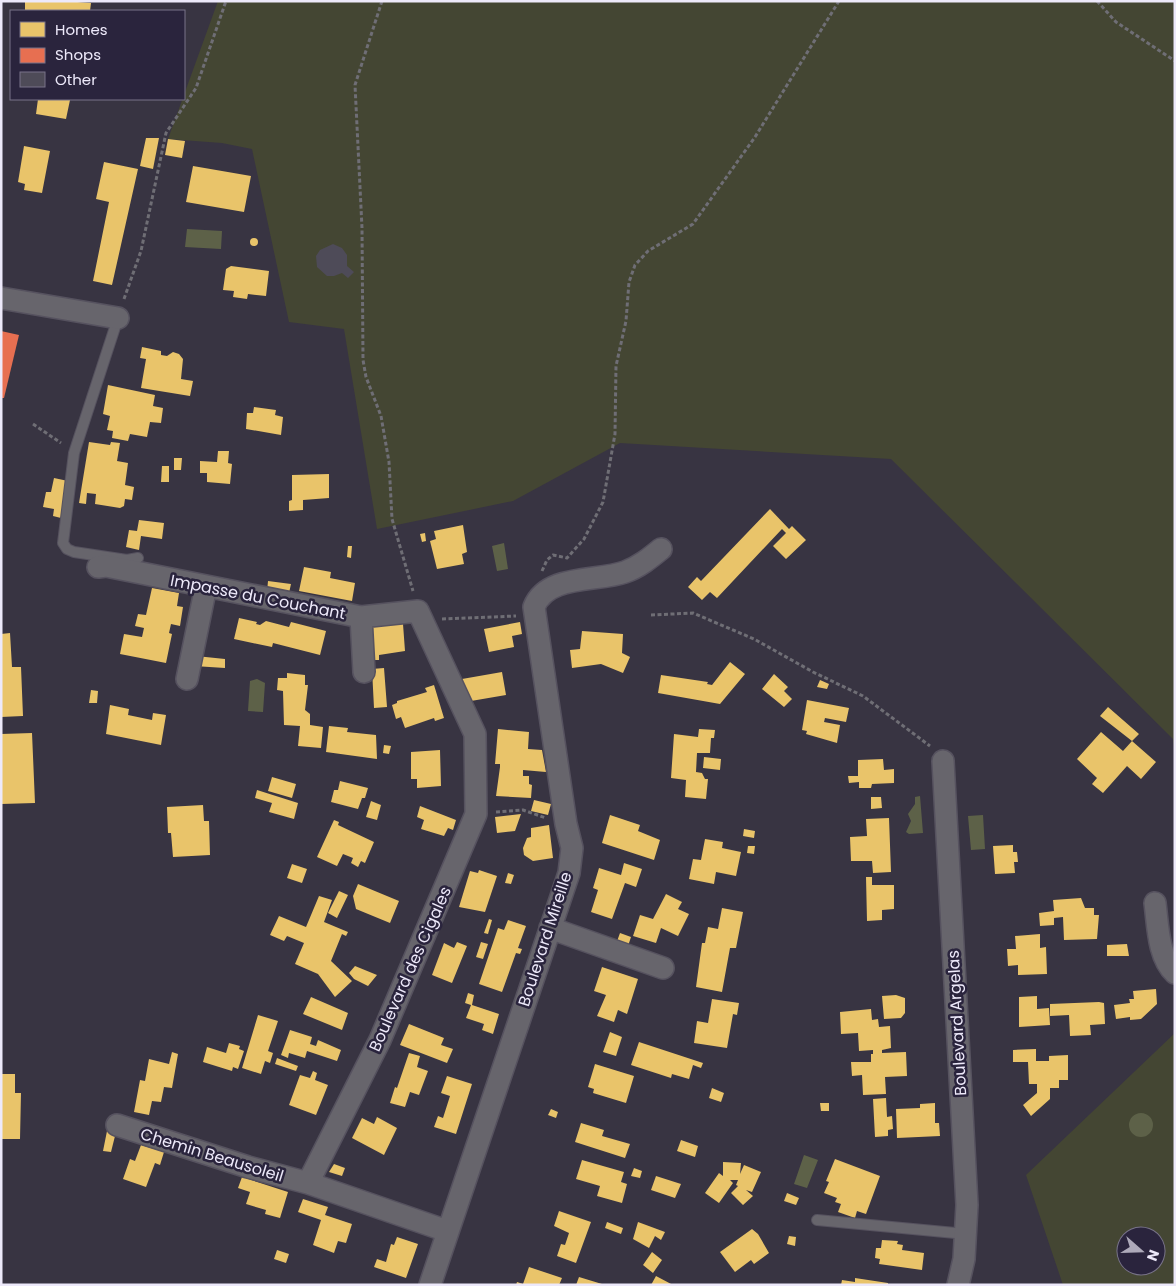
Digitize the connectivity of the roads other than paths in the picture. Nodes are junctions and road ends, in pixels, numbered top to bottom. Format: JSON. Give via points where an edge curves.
{"nodes":[{"id":1,"x":1,"y":298,"type":"edge"},
{"id":2,"x":118,"y":318,"type":"joint"},
{"id":3,"x":661,"y":549,"type":"dead end"},
{"id":4,"x":138,"y":558,"type":"dead end"},
{"id":5,"x":98,"y":567,"type":"dead end"},
{"id":6,"x":206,"y":586,"type":"junction"},
{"id":7,"x":418,"y":611,"type":"joint"},
{"id":8,"x":361,"y":617,"type":"junction"},
{"id":9,"x":364,"y":672,"type":"dead end"},
{"id":10,"x":187,"y":679,"type":"dead end"},
{"id":11,"x":942,"y":761,"type":"road end"},
{"id":12,"x":1155,"y":903,"type":"dead end"},
{"id":13,"x":550,"y":928,"type":"junction"},
{"id":14,"x":662,"y":968,"type":"dead end"},
{"id":15,"x":1175,"y":973,"type":"edge"},
{"id":16,"x":117,"y":1125,"type":"dead end"},
{"id":17,"x":308,"y":1183,"type":"junction"},
{"id":18,"x":817,"y":1220,"type":"dead end"},
{"id":19,"x":447,"y":1231,"type":"junction"},
{"id":20,"x":966,"y":1234,"type":"junction"},
{"id":21,"x":430,"y":1285,"type":"edge"},
{"id":22,"x":958,"y":1285,"type":"edge"}],
"edges":[{"from":1,"to":2,"type":"street"},
{"from":2,"to":4,"type":"lane","via":[[74,452],[64,543],[74,552],[127,560]]},
{"from":3,"to":13,"type":"street","name":"Boulevard Mireille","via":[[636,568],[571,582],[541,594],[534,607],[572,848],[568,873]]},
{"from":5,"to":6,"type":"street","name":"Impasse du Couchant"},
{"from":6,"to":8,"type":"street","name":"Impasse du Couchant"},
{"from":6,"to":10,"type":"street"},
{"from":7,"to":8,"type":"street","name":"Impasse du Couchant"},
{"from":7,"to":17,"type":"street","name":"Boulevard des Cigales","via":[[475,734],[476,814],[380,1040]]},
{"from":8,"to":9,"type":"street"},
{"from":11,"to":20,"type":"street","name":"Boulevard Argelas","via":[[968,1205]]},
{"from":12,"to":15,"type":"street","via":[[1161,942],[1168,966]]},
{"from":13,"to":14,"type":"street"},
{"from":13,"to":19,"type":"street","name":"Boulevard Mireille"},
{"from":16,"to":17,"type":"street","name":"Chemin Beausoleil"},
{"from":17,"to":19,"type":"street"},
{"from":18,"to":20,"type":"lane"},
{"from":19,"to":21,"type":"street","name":"Boulevard Mireille"},
{"from":20,"to":22,"type":"street","name":"Boulevard Argelas"}]}
